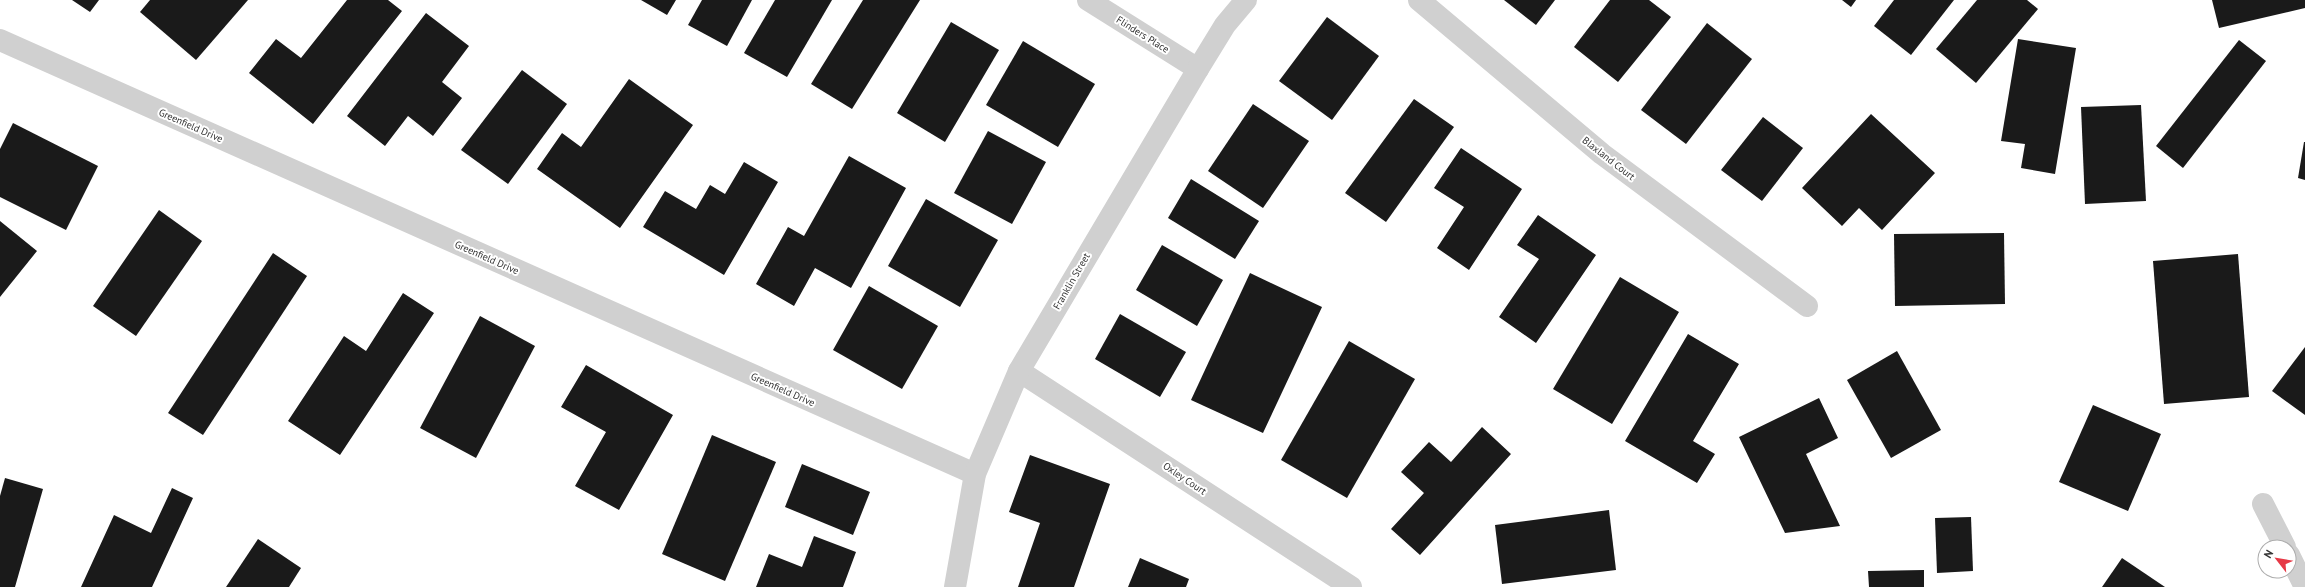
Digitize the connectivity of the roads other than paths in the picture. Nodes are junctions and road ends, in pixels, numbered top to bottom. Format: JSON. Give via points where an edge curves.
{"nodes":[{"id":1,"x":1088,"y":0,"type":"edge"},
{"id":2,"x":1246,"y":0,"type":"edge"},
{"id":3,"x":1419,"y":0,"type":"edge"},
{"id":4,"x":0,"y":40,"type":"edge"},
{"id":5,"x":1198,"y":69,"type":"junction"},
{"id":6,"x":1807,"y":306,"type":"dead end"},
{"id":7,"x":1019,"y":371,"type":"junction"},
{"id":8,"x":975,"y":474,"type":"junction"},
{"id":9,"x":2262,"y":504,"type":"dead end"},
{"id":10,"x":2281,"y":539,"type":"edge"},
{"id":11,"x":2297,"y":571,"type":"edge"},
{"id":12,"x":955,"y":587,"type":"edge"},
{"id":13,"x":1351,"y":587,"type":"edge"},
{"id":14,"x":2305,"y":587,"type":"edge"}],
"edges":[{"from":1,"to":5,"type":"street","name":"Flinders Place"},
{"from":2,"to":5,"type":"street","name":"Franklin Street","via":[[1225,25]]},
{"from":3,"to":6,"type":"street","name":"Blaxland Court","via":[[1602,154]]},
{"from":4,"to":8,"type":"street","name":"Greenfield Drive"},
{"from":5,"to":7,"type":"street","name":"Franklin Street"},
{"from":7,"to":8,"type":"street","name":"Franklin Street"},
{"from":7,"to":13,"type":"street","name":"Oxley Court"},
{"from":8,"to":12,"type":"street","name":"Franklin Street"},
{"from":9,"to":10,"type":"street"},
{"from":11,"to":14,"type":"street"}]}
